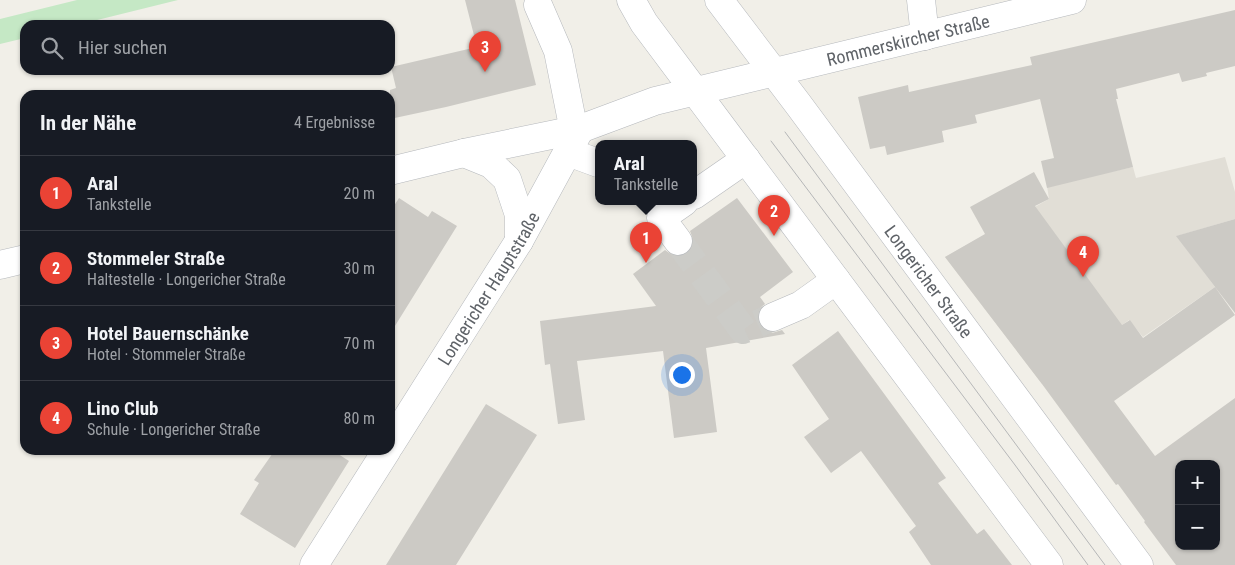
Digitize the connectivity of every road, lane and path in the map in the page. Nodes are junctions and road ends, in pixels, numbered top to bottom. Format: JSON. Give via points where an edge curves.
{"nodes":[{"id":1,"x":631,"y":0,"type":"edge"},
{"id":2,"x":719,"y":0,"type":"edge"},
{"id":3,"x":921,"y":0,"type":"edge"},
{"id":4,"x":1072,"y":0,"type":"edge"},
{"id":5,"x":538,"y":5,"type":"dead end"},
{"id":6,"x":1023,"y":6,"type":"edge"},
{"id":7,"x":925,"y":36,"type":"junction"},
{"id":8,"x":774,"y":72,"type":"junction"},
{"id":9,"x":696,"y":92,"type":"junction"},
{"id":10,"x":574,"y":137,"type":"junction"},
{"id":11,"x":464,"y":153,"type":"junction"},
{"id":12,"x":746,"y":159,"type":"junction"},
{"id":13,"x":595,"y":160,"type":"edge"},
{"id":14,"x":395,"y":170,"type":"edge"},
{"id":15,"x":697,"y":193,"type":"edge"},
{"id":16,"x":673,"y":205,"type":"edge"},
{"id":17,"x":655,"y":210,"type":"edge"},
{"id":18,"x":519,"y":241,"type":"junction"},
{"id":19,"x":678,"y":241,"type":"tunnel mouth"},
{"id":20,"x":20,"y":260,"type":"edge"},
{"id":21,"x":0,"y":265,"type":"edge"},
{"id":22,"x":836,"y":280,"type":"junction"},
{"id":23,"x":773,"y":317,"type":"tunnel mouth"},
{"id":24,"x":395,"y":437,"type":"edge"},
{"id":25,"x":384,"y":455,"type":"edge"},
{"id":26,"x":314,"y":565,"type":"edge"},
{"id":27,"x":1049,"y":565,"type":"edge"},
{"id":28,"x":1139,"y":565,"type":"edge"}],
"edges":[{"from":1,"to":9,"type":"street","via":[[644,23]]},
{"from":2,"to":8,"type":"street","name":"Longericher Straße"},
{"from":3,"to":7,"type":"street"},
{"from":4,"to":6,"type":"street","name":"Rommerskircher Straße"},
{"from":5,"to":10,"type":"street","via":[[558,51]]},
{"from":6,"to":7,"type":"street","name":"Rommerskircher Straße"},
{"from":7,"to":8,"type":"street","name":"Rommerskircher Straße"},
{"from":8,"to":9,"type":"street","name":"Rommerskircher Straße"},
{"from":8,"to":28,"type":"street","name":"Longericher Straße"},
{"from":9,"to":10,"type":"street","name":"Rommerskircher Straße","via":[[655,101]]},
{"from":9,"to":12,"type":"street"},
{"from":10,"to":11,"type":"street","name":"Rommerskircher Straße"},
{"from":10,"to":13,"type":"street"},
{"from":10,"to":18,"type":"street","name":"Longericher Hauptstraße"},
{"from":11,"to":14,"type":"street","name":"Rommerskircher Straße"},
{"from":11,"to":18,"type":"street","via":[[490,164],[507,179],[519,216]]},
{"from":12,"to":15,"type":"street"},
{"from":12,"to":22,"type":"street"},
{"from":16,"to":17,"type":"street"},
{"from":17,"to":19,"type":"street"},
{"from":18,"to":24,"type":"street","name":"Longericher Hauptstraße"},
{"from":20,"to":21,"type":"street"},
{"from":22,"to":23,"type":"street","via":[[801,305]]},
{"from":22,"to":27,"type":"street"},
{"from":25,"to":26,"type":"street"}]}
